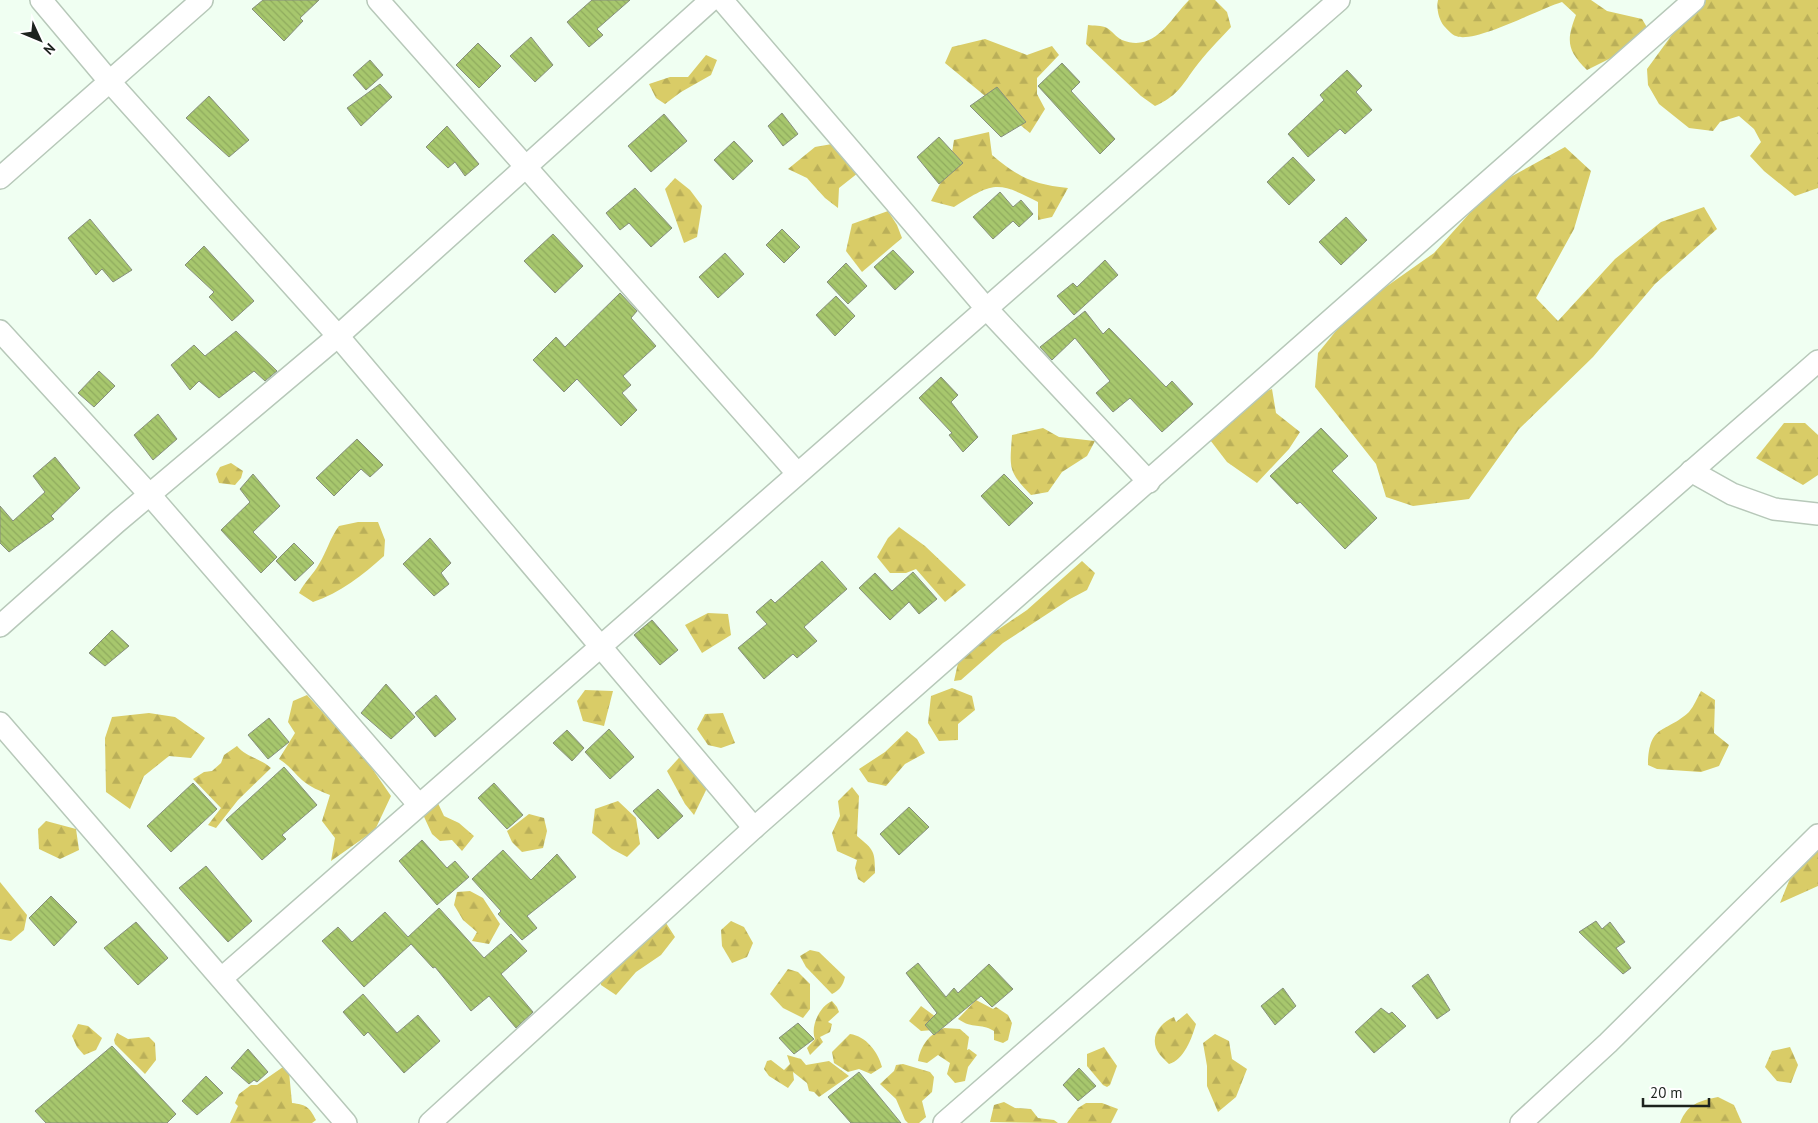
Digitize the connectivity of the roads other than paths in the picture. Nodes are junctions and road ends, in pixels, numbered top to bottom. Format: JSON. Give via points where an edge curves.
{"nodes":[{"id":1,"x":41,"y":0,"type":"edge"},
{"id":2,"x":202,"y":0,"type":"edge"},
{"id":3,"x":378,"y":0,"type":"edge"},
{"id":4,"x":711,"y":0,"type":"edge"},
{"id":5,"x":722,"y":0,"type":"edge"},
{"id":6,"x":1339,"y":0,"type":"edge"},
{"id":7,"x":1694,"y":0,"type":"edge"},
{"id":8,"x":110,"y":82,"type":"junction"},
{"id":9,"x":528,"y":167,"type":"junction"},
{"id":10,"x":0,"y":178,"type":"edge"},
{"id":11,"x":985,"y":307,"type":"junction"},
{"id":12,"x":0,"y":331,"type":"edge"},
{"id":13,"x":338,"y":336,"type":"junction"},
{"id":14,"x":1818,"y":361,"type":"edge"},
{"id":15,"x":1691,"y":471,"type":"junction"},
{"id":16,"x":797,"y":473,"type":"junction"},
{"id":17,"x":1149,"y":482,"type":"junction"},
{"id":18,"x":150,"y":495,"type":"junction"},
{"id":19,"x":1818,"y":514,"type":"edge"},
{"id":20,"x":0,"y":626,"type":"edge"},
{"id":21,"x":599,"y":646,"type":"junction"},
{"id":22,"x":0,"y":723,"type":"edge"},
{"id":23,"x":419,"y":804,"type":"junction"},
{"id":24,"x":754,"y":828,"type":"junction"},
{"id":25,"x":1818,"y":835,"type":"edge"},
{"id":26,"x":222,"y":978,"type":"junction"},
{"id":27,"x":346,"y":1123,"type":"edge"},
{"id":28,"x":430,"y":1123,"type":"edge"},
{"id":29,"x":944,"y":1123,"type":"edge"},
{"id":30,"x":1521,"y":1123,"type":"edge"}],
"edges":[{"from":1,"to":8,"type":"street"},
{"from":2,"to":8,"type":"street"},
{"from":3,"to":9,"type":"street"},
{"from":4,"to":9,"type":"street"},
{"from":5,"to":11,"type":"street"},
{"from":6,"to":11,"type":"street"},
{"from":7,"to":17,"type":"street"},
{"from":8,"to":10,"type":"street"},
{"from":8,"to":13,"type":"street"},
{"from":9,"to":13,"type":"street"},
{"from":9,"to":16,"type":"street"},
{"from":11,"to":16,"type":"street"},
{"from":11,"to":17,"type":"street"},
{"from":12,"to":18,"type":"street"},
{"from":13,"to":18,"type":"street"},
{"from":13,"to":21,"type":"street"},
{"from":14,"to":15,"type":"street"},
{"from":15,"to":19,"type":"street","via":[[1732,494],[1774,509]]},
{"from":15,"to":29,"type":"street"},
{"from":16,"to":21,"type":"street"},
{"from":17,"to":24,"type":"street"},
{"from":18,"to":20,"type":"street"},
{"from":18,"to":23,"type":"street"},
{"from":21,"to":23,"type":"street"},
{"from":21,"to":24,"type":"street"},
{"from":22,"to":26,"type":"street"},
{"from":23,"to":26,"type":"street"},
{"from":24,"to":28,"type":"street"},
{"from":25,"to":30,"type":"street","via":[[1608,1043]]},
{"from":26,"to":27,"type":"street"}]}
